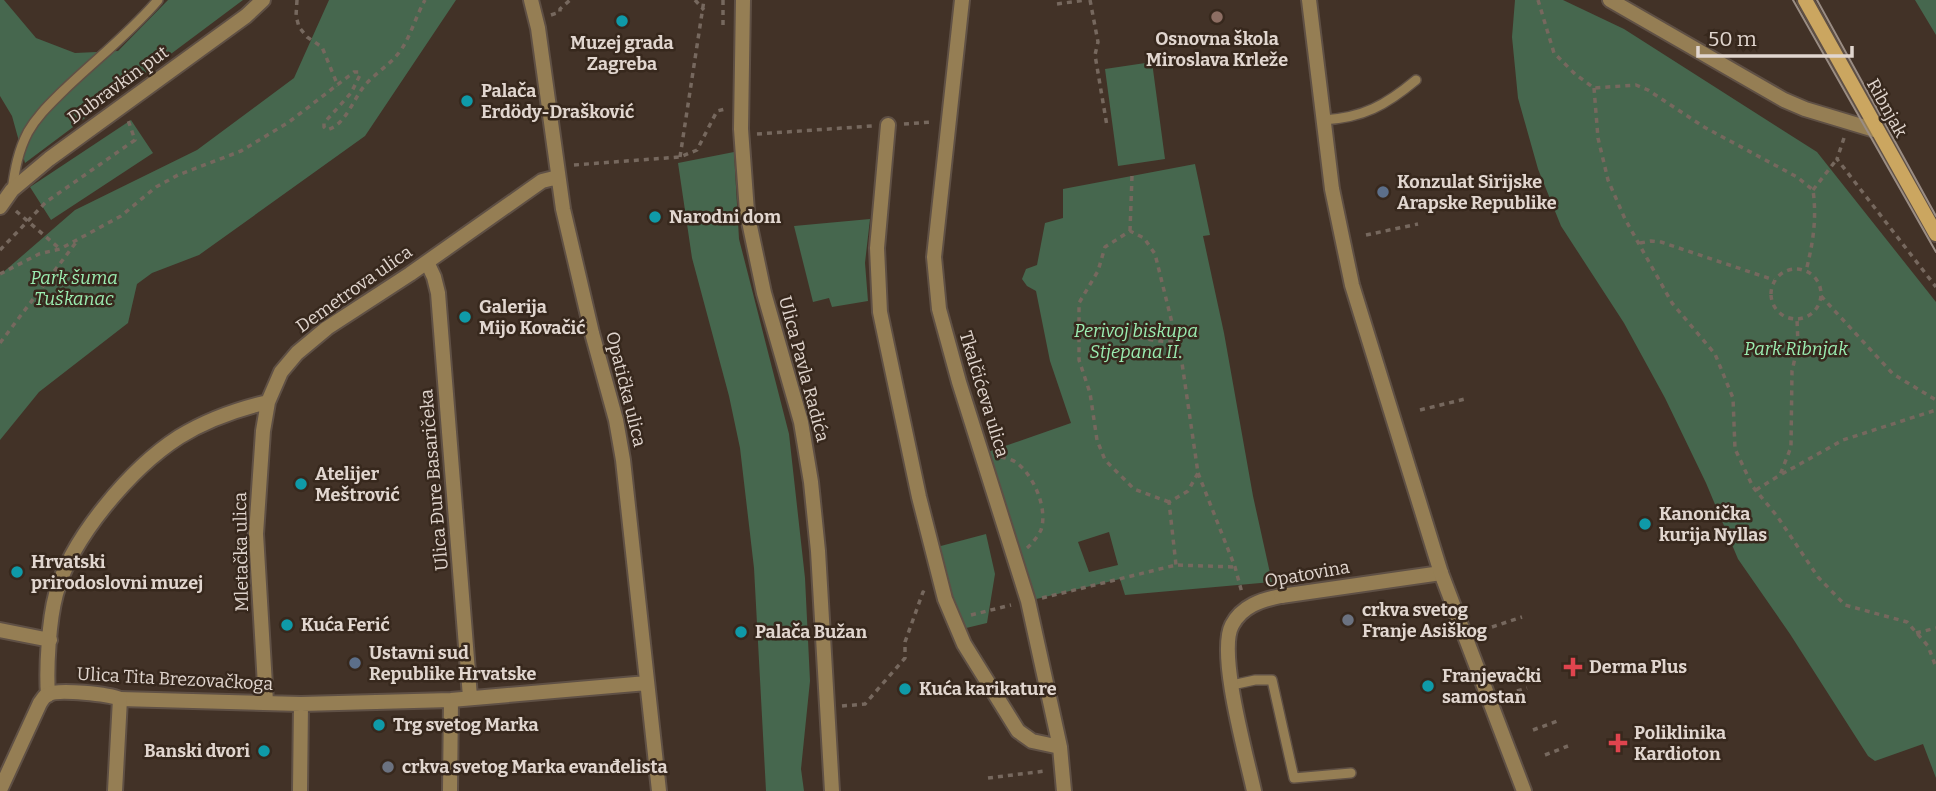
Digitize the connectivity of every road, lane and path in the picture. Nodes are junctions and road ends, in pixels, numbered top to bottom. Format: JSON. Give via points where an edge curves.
{"nodes":[{"id":1,"x":158,"y":0,"type":"edge"},
{"id":2,"x":263,"y":0,"type":"edge"},
{"id":3,"x":297,"y":0,"type":"edge"},
{"id":4,"x":425,"y":0,"type":"edge"},
{"id":5,"x":531,"y":0,"type":"edge"},
{"id":6,"x":570,"y":0,"type":"edge"},
{"id":7,"x":695,"y":0,"type":"edge"},
{"id":8,"x":704,"y":0,"type":"edge"},
{"id":9,"x":743,"y":0,"type":"edge"},
{"id":10,"x":962,"y":0,"type":"edge"},
{"id":11,"x":1088,"y":0,"type":"edge"},
{"id":12,"x":1309,"y":0,"type":"edge"},
{"id":13,"x":1538,"y":0,"type":"edge"},
{"id":14,"x":1610,"y":0,"type":"edge"},
{"id":15,"x":1805,"y":0,"type":"edge"},
{"id":16,"x":1057,"y":4,"type":"dead end"},
{"id":17,"x":704,"y":10,"type":"junction"},
{"id":18,"x":549,"y":15,"type":"dead end"},
{"id":19,"x":1416,"y":80,"type":"dead end"},
{"id":20,"x":338,"y":86,"type":"junction"},
{"id":21,"x":1594,"y":88,"type":"junction"},
{"id":22,"x":123,"y":105,"type":"junction"},
{"id":23,"x":725,"y":109,"type":"dead end"},
{"id":24,"x":948,"y":120,"type":"junction"},
{"id":25,"x":1323,"y":120,"type":"junction"},
{"id":26,"x":888,"y":125,"type":"junction"},
{"id":27,"x":1107,"y":126,"type":"dead end"},
{"id":28,"x":1846,"y":127,"type":"dead end"},
{"id":29,"x":1878,"y":131,"type":"junction"},
{"id":30,"x":752,"y":134,"type":"dead end"},
{"id":31,"x":680,"y":157,"type":"junction"},
{"id":32,"x":1837,"y":159,"type":"junction"},
{"id":33,"x":569,"y":166,"type":"dead end"},
{"id":34,"x":1132,"y":176,"type":"dead end"},
{"id":35,"x":558,"y":177,"type":"junction"},
{"id":36,"x":1813,"y":190,"type":"junction"},
{"id":37,"x":4,"y":198,"type":"edge"},
{"id":38,"x":27,"y":220,"type":"junction"},
{"id":39,"x":1418,"y":224,"type":"dead end"},
{"id":40,"x":1130,"y":231,"type":"junction"},
{"id":41,"x":1936,"y":234,"type":"edge"},
{"id":42,"x":1366,"y":235,"type":"dead end"},
{"id":43,"x":78,"y":240,"type":"junction"},
{"id":44,"x":1640,"y":243,"type":"junction"},
{"id":45,"x":60,"y":249,"type":"junction"},
{"id":46,"x":0,"y":250,"type":"edge"},
{"id":47,"x":427,"y":262,"type":"junction"},
{"id":48,"x":1806,"y":271,"type":"junction"},
{"id":49,"x":0,"y":274,"type":"edge"},
{"id":50,"x":1774,"y":280,"type":"junction"},
{"id":51,"x":1936,"y":287,"type":"edge"},
{"id":52,"x":1821,"y":296,"type":"junction"},
{"id":53,"x":1797,"y":320,"type":"junction"},
{"id":54,"x":1080,"y":325,"type":"junction"},
{"id":55,"x":1175,"y":342,"type":"junction"},
{"id":56,"x":0,"y":343,"type":"edge"},
{"id":57,"x":1465,"y":399,"type":"dead end"},
{"id":58,"x":1936,"y":400,"type":"edge"},
{"id":59,"x":268,"y":402,"type":"junction"},
{"id":60,"x":1420,"y":410,"type":"dead end"},
{"id":61,"x":1936,"y":410,"type":"edge"},
{"id":62,"x":982,"y":454,"type":"junction"},
{"id":63,"x":1198,"y":473,"type":"junction"},
{"id":64,"x":1780,"y":475,"type":"junction"},
{"id":65,"x":1756,"y":490,"type":"junction"},
{"id":66,"x":1169,"y":502,"type":"junction"},
{"id":67,"x":1015,"y":558,"type":"junction"},
{"id":68,"x":1176,"y":565,"type":"junction"},
{"id":69,"x":1235,"y":567,"type":"junction"},
{"id":70,"x":1441,"y":573,"type":"junction"},
{"id":71,"x":945,"y":599,"type":"junction"},
{"id":72,"x":1028,"y":601,"type":"junction"},
{"id":73,"x":1246,"y":608,"type":"junction"},
{"id":74,"x":1522,"y":617,"type":"dead end"},
{"id":75,"x":953,"y":619,"type":"junction"},
{"id":76,"x":1492,"y":627,"type":"dead end"},
{"id":77,"x":1936,"y":628,"type":"edge"},
{"id":78,"x":0,"y":631,"type":"edge"},
{"id":79,"x":1916,"y":632,"type":"junction"},
{"id":80,"x":50,"y":639,"type":"junction"},
{"id":81,"x":1936,"y":667,"type":"edge"},
{"id":82,"x":647,"y":683,"type":"junction"},
{"id":83,"x":1232,"y":685,"type":"junction"},
{"id":84,"x":1527,"y":688,"type":"dead end"},
{"id":85,"x":1517,"y":691,"type":"dead end"},
{"id":86,"x":47,"y":695,"type":"junction"},
{"id":87,"x":470,"y":697,"type":"junction"},
{"id":88,"x":120,"y":699,"type":"junction"},
{"id":89,"x":451,"y":699,"type":"junction"},
{"id":90,"x":266,"y":702,"type":"junction"},
{"id":91,"x":301,"y":704,"type":"junction"},
{"id":92,"x":865,"y":704,"type":"dead end"},
{"id":93,"x":1560,"y":720,"type":"dead end"},
{"id":94,"x":1533,"y":730,"type":"dead end"},
{"id":95,"x":1567,"y":746,"type":"dead end"},
{"id":96,"x":1060,"y":747,"type":"junction"},
{"id":97,"x":1545,"y":755,"type":"dead end"},
{"id":98,"x":1063,"y":769,"type":"junction"},
{"id":99,"x":1351,"y":772,"type":"dead end"},
{"id":100,"x":4,"y":773,"type":"edge"},
{"id":101,"x":988,"y":778,"type":"dead end"},
{"id":102,"x":0,"y":790,"type":"edge"},
{"id":103,"x":115,"y":791,"type":"edge"},
{"id":104,"x":300,"y":791,"type":"edge"},
{"id":105,"x":450,"y":791,"type":"edge"},
{"id":106,"x":659,"y":791,"type":"edge"},
{"id":107,"x":832,"y":791,"type":"edge"},
{"id":108,"x":1064,"y":791,"type":"edge"},
{"id":109,"x":1254,"y":791,"type":"edge"},
{"id":110,"x":1524,"y":791,"type":"edge"}],
"edges":[{"from":1,"to":37,"type":"lane","via":[[40,113],[16,160]]},
{"from":2,"to":22,"type":"street","name":"Dubravkin put"},
{"from":3,"to":20,"type":"path","via":[[299,27],[322,47]]},
{"from":4,"to":20,"type":"path","via":[[402,48],[365,85],[345,116],[327,130],[324,123],[351,93],[359,72]]},
{"from":5,"to":35,"type":"street","name":"Opatička ulica"},
{"from":6,"to":18,"type":"path","via":[[560,12]]},
{"from":7,"to":17,"type":"path"},
{"from":8,"to":17,"type":"path"},
{"from":9,"to":107,"type":"street","name":"Ulica Pavla Radića","via":[[741,128],[747,212],[762,287],[801,422],[811,482]]},
{"from":10,"to":24,"type":"street","name":"Tkalčićeva ulica"},
{"from":11,"to":16,"type":"path"},
{"from":11,"to":27,"type":"path","via":[[1098,42]]},
{"from":12,"to":25,"type":"street"},
{"from":13,"to":21,"type":"path","via":[[1554,53]]},
{"from":14,"to":29,"type":"street","via":[[1784,100]]},
{"from":15,"to":29,"type":"main road","name":"Ribnjak"},
{"from":17,"to":31,"type":"path"},
{"from":19,"to":25,"type":"lane","via":[[1387,104],[1348,118]]},
{"from":20,"to":43,"type":"path","via":[[241,151],[156,187],[121,216]]},
{"from":21,"to":36,"type":"path","via":[[1636,85],[1648,90]]},
{"from":21,"to":44,"type":"path","via":[[1598,138],[1608,180]]},
{"from":22,"to":37,"type":"street","name":"Dubravkin put"},
{"from":22,"to":38,"type":"path","via":[[135,139]]},
{"from":23,"to":31,"type":"path","via":[[716,111],[697,150]]},
{"from":24,"to":26,"type":"path"},
{"from":24,"to":62,"type":"street","name":"Tkalčićeva ulica","via":[[934,257],[939,309]]},
{"from":25,"to":70,"type":"street","via":[[1352,285]]},
{"from":26,"to":30,"type":"path"},
{"from":26,"to":71,"type":"street","via":[[877,248],[880,312]]},
{"from":28,"to":32,"type":"path"},
{"from":29,"to":41,"type":"main road","name":"Ribnjak"},
{"from":31,"to":33,"type":"path"},
{"from":32,"to":36,"type":"path"},
{"from":32,"to":51,"type":"path"},
{"from":34,"to":40,"type":"path"},
{"from":35,"to":47,"type":"street","name":"Demetrova ulica","via":[[542,181]]},
{"from":35,"to":82,"type":"street","name":"Opatička ulica","via":[[616,420]]},
{"from":36,"to":48,"type":"path","via":[[1815,237]]},
{"from":38,"to":45,"type":"path"},
{"from":38,"to":46,"type":"path"},
{"from":39,"to":42,"type":"path"},
{"from":40,"to":54,"type":"path","via":[[1105,247],[1098,271],[1079,303]]},
{"from":40,"to":55,"type":"path","via":[[1144,238],[1154,254]]},
{"from":43,"to":45,"type":"path"},
{"from":43,"to":56,"type":"path"},
{"from":44,"to":50,"type":"path","via":[[1661,242]]},
{"from":44,"to":65,"type":"path","via":[[1672,303],[1715,354],[1734,398],[1735,449]]},
{"from":45,"to":49,"type":"path","via":[[38,254]]},
{"from":47,"to":59,"type":"street","name":"Demetrova ulica","via":[[297,353],[281,372]]},
{"from":47,"to":87,"type":"street","name":"Ulica Đure Basaričeka","via":[[438,293]]},
{"from":48,"to":50,"type":"path","via":[[1790,269]]},
{"from":48,"to":52,"type":"path","via":[[1818,281]]},
{"from":50,"to":53,"type":"path","via":[[1770,293],[1775,309]]},
{"from":52,"to":53,"type":"path","via":[[1816,310]]},
{"from":52,"to":58,"type":"path","via":[[1893,373]]},
{"from":53,"to":64,"type":"path","via":[[1791,447]]},
{"from":54,"to":55,"type":"path"},
{"from":54,"to":66,"type":"path","via":[[1079,360],[1105,460],[1134,489]]},
{"from":55,"to":63,"type":"path"},
{"from":57,"to":60,"type":"path"},
{"from":59,"to":80,"type":"street","via":[[180,437],[128,481],[85,534],[63,575]]},
{"from":59,"to":90,"type":"street","name":"Mletačka ulica","via":[[256,534]]},
{"from":61,"to":64,"type":"path","via":[[1843,440]]},
{"from":62,"to":67,"type":"street","name":"Tkalčićeva ulica"},
{"from":62,"to":67,"type":"path","via":[[1016,461],[1038,493],[1041,530]]},
{"from":63,"to":66,"type":"path","via":[[1188,491]]},
{"from":63,"to":69,"type":"path"},
{"from":64,"to":65,"type":"path"},
{"from":65,"to":79,"type":"path","via":[[1818,577],[1845,605],[1906,622]]},
{"from":66,"to":68,"type":"path"},
{"from":67,"to":72,"type":"street","name":"Tkalčićeva ulica"},
{"from":68,"to":69,"type":"path"},
{"from":68,"to":72,"type":"path"},
{"from":69,"to":73,"type":"path"},
{"from":70,"to":73,"type":"street","name":"Opatovina","via":[[1281,596]]},
{"from":70,"to":110,"type":"street"},
{"from":71,"to":75,"type":"street"},
{"from":71,"to":92,"type":"path","via":[[923,592],[905,642],[905,658]]},
{"from":72,"to":75,"type":"path"},
{"from":72,"to":96,"type":"street","name":"Tkalčićeva ulica"},
{"from":73,"to":83,"type":"street","via":[[1230,628],[1227,642]]},
{"from":74,"to":76,"type":"path"},
{"from":75,"to":96,"type":"street","via":[[1018,731],[1032,741]]},
{"from":77,"to":79,"type":"path"},
{"from":78,"to":80,"type":"street"},
{"from":79,"to":81,"type":"path"},
{"from":80,"to":86,"type":"street"},
{"from":82,"to":87,"type":"street"},
{"from":82,"to":106,"type":"street","name":"Opatička ulica"},
{"from":83,"to":99,"type":"lane","via":[[1272,680],[1294,779]]},
{"from":83,"to":109,"type":"street"},
{"from":84,"to":85,"type":"path"},
{"from":86,"to":88,"type":"street","name":"Ulica Tita Brezovačkoga"},
{"from":86,"to":100,"type":"street"},
{"from":87,"to":89,"type":"street"},
{"from":88,"to":90,"type":"street","name":"Ulica Tita Brezovačkoga"},
{"from":88,"to":103,"type":"street"},
{"from":89,"to":91,"type":"street"},
{"from":89,"to":105,"type":"street"},
{"from":90,"to":91,"type":"street","name":"Ulica Tita Brezovačkoga"},
{"from":91,"to":104,"type":"street"},
{"from":93,"to":94,"type":"path"},
{"from":95,"to":97,"type":"path"},
{"from":96,"to":98,"type":"street","name":"Tkalčićeva ulica"},
{"from":98,"to":101,"type":"path"},
{"from":98,"to":108,"type":"street","name":"Tkalčićeva ulica"},
{"from":100,"to":102,"type":"street"}]}
